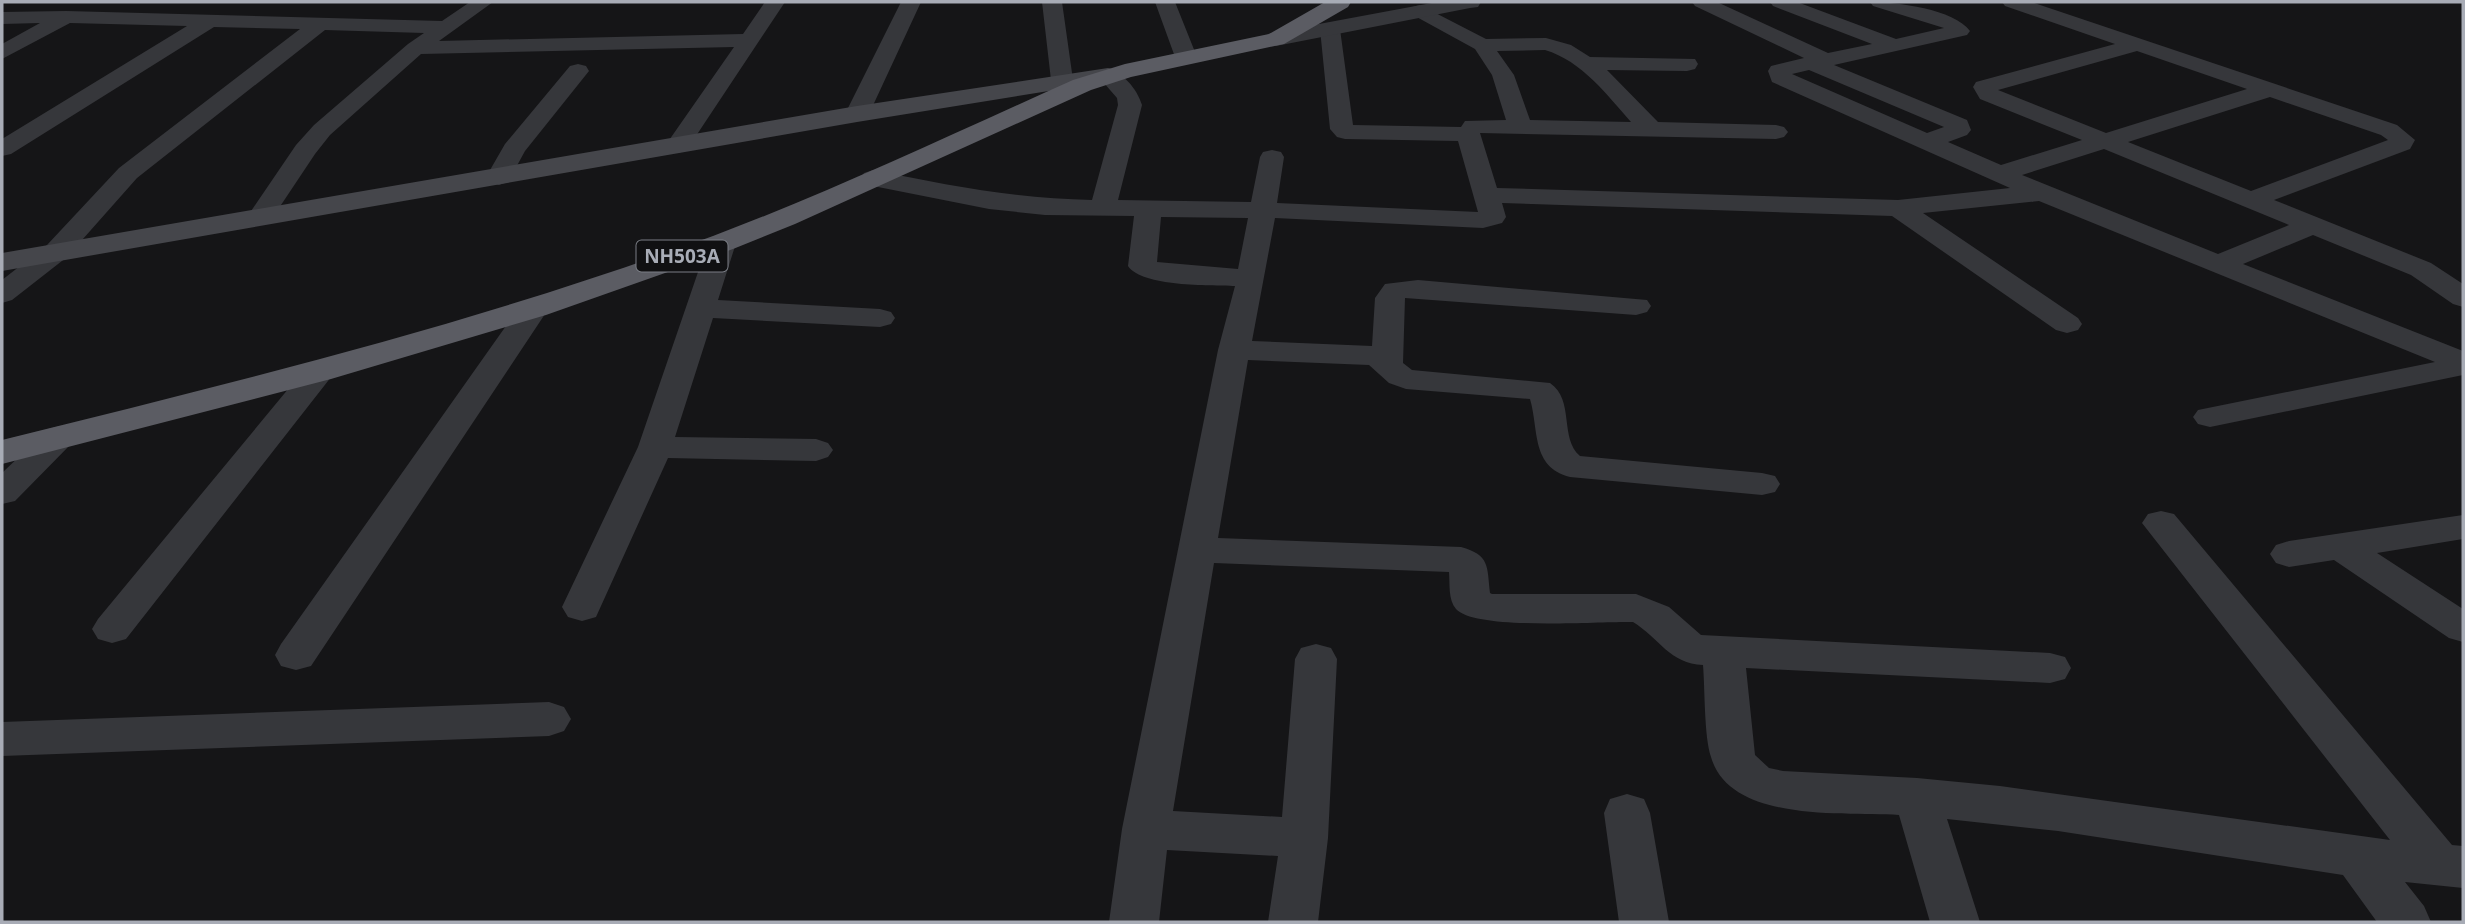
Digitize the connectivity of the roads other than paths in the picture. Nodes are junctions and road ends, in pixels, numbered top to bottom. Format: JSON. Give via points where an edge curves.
{"nodes":[{"id":1,"x":40,"y":2,"type":"edge"},
{"id":2,"x":483,"y":2,"type":"edge"},
{"id":3,"x":775,"y":2,"type":"edge"},
{"id":4,"x":911,"y":2,"type":"edge"},
{"id":5,"x":1052,"y":2,"type":"edge"},
{"id":6,"x":1165,"y":2,"type":"edge"},
{"id":7,"x":1470,"y":2,"type":"edge"},
{"id":8,"x":1702,"y":2,"type":"edge"},
{"id":9,"x":1780,"y":2,"type":"edge"},
{"id":10,"x":1880,"y":2,"type":"edge"},
{"id":11,"x":2012,"y":2,"type":"edge"},
{"id":12,"x":1420,"y":11,"type":"junction"},
{"id":13,"x":1335,"y":15,"type":"edge"},
{"id":14,"x":66,"y":17,"type":"junction"},
{"id":15,"x":4,"y":18,"type":"edge"},
{"id":16,"x":208,"y":22,"type":"junction"},
{"id":17,"x":319,"y":25,"type":"junction"},
{"id":18,"x":443,"y":27,"type":"junction"},
{"id":19,"x":748,"y":40,"type":"junction"},
{"id":20,"x":2136,"y":44,"type":"junction"},
{"id":21,"x":1482,"y":45,"type":"junction"},
{"id":22,"x":1896,"y":46,"type":"junction"},
{"id":23,"x":415,"y":48,"type":"junction"},
{"id":24,"x":2,"y":53,"type":"edge"},
{"id":25,"x":1186,"y":57,"type":"junction"},
{"id":26,"x":1817,"y":61,"type":"junction"},
{"id":27,"x":1587,"y":62,"type":"junction"},
{"id":28,"x":1686,"y":64,"type":"dead end"},
{"id":29,"x":578,"y":71,"type":"dead end"},
{"id":30,"x":1108,"y":75,"type":"junction"},
{"id":31,"x":1062,"y":80,"type":"junction"},
{"id":32,"x":2269,"y":90,"type":"junction"},
{"id":33,"x":857,"y":114,"type":"junction"},
{"id":34,"x":1520,"y":126,"type":"junction"},
{"id":35,"x":1651,"y":129,"type":"junction"},
{"id":36,"x":1776,"y":132,"type":"dead end"},
{"id":37,"x":1468,"y":134,"type":"junction"},
{"id":38,"x":2105,"y":141,"type":"junction"},
{"id":39,"x":1925,"y":142,"type":"junction"},
{"id":40,"x":677,"y":146,"type":"junction"},
{"id":41,"x":2,"y":149,"type":"edge"},
{"id":42,"x":1272,"y":157,"type":"dead end"},
{"id":43,"x":1998,"y":174,"type":"junction"},
{"id":44,"x":499,"y":177,"type":"junction"},
{"id":45,"x":873,"y":178,"type":"junction"},
{"id":46,"x":2042,"y":193,"type":"junction"},
{"id":47,"x":1486,"y":195,"type":"junction"},
{"id":48,"x":2251,"y":200,"type":"junction"},
{"id":49,"x":1103,"y":208,"type":"junction"},
{"id":50,"x":1898,"y":208,"type":"junction"},
{"id":51,"x":1148,"y":209,"type":"junction"},
{"id":52,"x":1264,"y":210,"type":"junction"},
{"id":53,"x":260,"y":218,"type":"junction"},
{"id":54,"x":2312,"y":225,"type":"junction"},
{"id":55,"x":722,"y":243,"type":"junction"},
{"id":56,"x":57,"y":251,"type":"junction"},
{"id":57,"x":2,"y":262,"type":"edge"},
{"id":58,"x":2218,"y":264,"type":"junction"},
{"id":59,"x":1251,"y":279,"type":"junction"},
{"id":60,"x":2,"y":294,"type":"edge"},
{"id":61,"x":2463,"y":298,"type":"edge"},
{"id":62,"x":1636,"y":306,"type":"dead end"},
{"id":63,"x":534,"y":308,"type":"junction"},
{"id":64,"x":699,"y":309,"type":"junction"},
{"id":65,"x":880,"y":318,"type":"dead end"},
{"id":66,"x":2067,"y":324,"type":"dead end"},
{"id":67,"x":1234,"y":350,"type":"junction"},
{"id":68,"x":1387,"y":363,"type":"junction"},
{"id":69,"x":2463,"y":364,"type":"edge"},
{"id":70,"x":319,"y":372,"type":"junction"},
{"id":71,"x":2210,"y":417,"type":"dead end"},
{"id":72,"x":60,"y":436,"type":"junction"},
{"id":73,"x":655,"y":447,"type":"junction"},
{"id":74,"x":816,"y":450,"type":"dead end"},
{"id":75,"x":2,"y":452,"type":"edge"},
{"id":76,"x":1762,"y":484,"type":"dead end"},
{"id":77,"x":2,"y":493,"type":"edge"},
{"id":78,"x":2161,"y":523,"type":"dead end"},
{"id":79,"x":2463,"y":527,"type":"edge"},
{"id":80,"x":2340,"y":546,"type":"junction"},
{"id":81,"x":1199,"y":550,"type":"junction"},
{"id":82,"x":2289,"y":554,"type":"dead end"},
{"id":83,"x":582,"y":607,"type":"dead end"},
{"id":84,"x":2463,"y":628,"type":"edge"},
{"id":85,"x":111,"y":629,"type":"dead end"},
{"id":86,"x":1723,"y":651,"type":"junction"},
{"id":87,"x":296,"y":655,"type":"dead end"},
{"id":88,"x":1316,"y":659,"type":"dead end"},
{"id":89,"x":2050,"y":668,"type":"dead end"},
{"id":90,"x":549,"y":719,"type":"dead end"},
{"id":91,"x":2,"y":739,"type":"edge"},
{"id":92,"x":1917,"y":797,"type":"junction"},
{"id":93,"x":1627,"y":813,"type":"dead end"},
{"id":94,"x":1146,"y":829,"type":"junction"},
{"id":95,"x":1304,"y":838,"type":"junction"},
{"id":96,"x":2358,"y":858,"type":"junction"},
{"id":97,"x":2451,"y":866,"type":"edge"},
{"id":98,"x":1135,"y":922,"type":"edge"},
{"id":99,"x":1293,"y":922,"type":"edge"},
{"id":100,"x":1644,"y":922,"type":"edge"},
{"id":101,"x":1955,"y":922,"type":"edge"},
{"id":102,"x":2406,"y":922,"type":"edge"}],
"edges":[{"from":1,"to":15,"type":"street"},
{"from":2,"to":18,"type":"street"},
{"from":3,"to":19,"type":"street"},
{"from":4,"to":33,"type":"street"},
{"from":5,"to":31,"type":"street"},
{"from":6,"to":25,"type":"street"},
{"from":7,"to":12,"type":"street"},
{"from":8,"to":26,"type":"street"},
{"from":9,"to":22,"type":"street"},
{"from":10,"to":22,"type":"street","via":[[1954,25],[1960,31]]},
{"from":11,"to":20,"type":"street"},
{"from":12,"to":13,"type":"street"},
{"from":12,"to":21,"type":"street"},
{"from":13,"to":25,"type":"highway","number":"NH503A","via":[[1276,39]]},
{"from":13,"to":37,"type":"street","via":[[1345,132]]},
{"from":14,"to":15,"type":"street"},
{"from":14,"to":16,"type":"street"},
{"from":14,"to":24,"type":"street"},
{"from":16,"to":17,"type":"street"},
{"from":16,"to":41,"type":"street"},
{"from":17,"to":18,"type":"street"},
{"from":17,"to":56,"type":"street","via":[[128,173]]},
{"from":18,"to":23,"type":"street"},
{"from":19,"to":23,"type":"street"},
{"from":19,"to":40,"type":"street"},
{"from":20,"to":32,"type":"street"},
{"from":20,"to":38,"type":"street","via":[[1984,87],[1988,94]]},
{"from":21,"to":27,"type":"street","via":[[1553,45]]},
{"from":21,"to":34,"type":"street","via":[[1506,82]]},
{"from":22,"to":26,"type":"street"},
{"from":23,"to":53,"type":"street","via":[[322,130]]},
{"from":25,"to":30,"type":"highway","number":"NH503A"},
{"from":26,"to":39,"type":"street","via":[[1959,125],[1955,133]]},
{"from":26,"to":39,"type":"street","via":[[1779,71],[1780,76]]},
{"from":27,"to":28,"type":"street"},
{"from":27,"to":35,"type":"street"},
{"from":29,"to":44,"type":"street","via":[[514,149]]},
{"from":30,"to":31,"type":"main road"},
{"from":30,"to":45,"type":"highway","number":"NH503A"},
{"from":30,"to":49,"type":"street","via":[[1128,96],[1130,105]]},
{"from":31,"to":33,"type":"main road"},
{"from":32,"to":38,"type":"street"},
{"from":32,"to":48,"type":"street","via":[[2389,130],[2403,140]]},
{"from":33,"to":40,"type":"main road"},
{"from":34,"to":35,"type":"street"},
{"from":34,"to":37,"type":"street","via":[[1473,126]]},
{"from":35,"to":36,"type":"street"},
{"from":37,"to":47,"type":"street"},
{"from":38,"to":43,"type":"street"},
{"from":38,"to":48,"type":"street"},
{"from":39,"to":43,"type":"street"},
{"from":40,"to":44,"type":"main road"},
{"from":42,"to":52,"type":"street"},
{"from":43,"to":46,"type":"street"},
{"from":44,"to":53,"type":"main road"},
{"from":45,"to":49,"type":"street","via":[[1020,205]]},
{"from":45,"to":55,"type":"highway","number":"NH503A"},
{"from":46,"to":50,"type":"street"},
{"from":46,"to":58,"type":"street"},
{"from":47,"to":50,"type":"street"},
{"from":47,"to":52,"type":"street","via":[[1494,213],[1483,220]]},
{"from":48,"to":54,"type":"street"},
{"from":49,"to":51,"type":"street"},
{"from":50,"to":66,"type":"street"},
{"from":51,"to":52,"type":"street"},
{"from":51,"to":59,"type":"street","via":[[1142,266],[1159,272]]},
{"from":52,"to":59,"type":"street"},
{"from":53,"to":56,"type":"main road"},
{"from":54,"to":58,"type":"street"},
{"from":54,"to":61,"type":"street","via":[[2421,269]]},
{"from":55,"to":63,"type":"highway","number":"NH503A"},
{"from":55,"to":64,"type":"street"},
{"from":56,"to":57,"type":"main road"},
{"from":56,"to":60,"type":"street"},
{"from":58,"to":69,"type":"street"},
{"from":59,"to":67,"type":"street"},
{"from":62,"to":68,"type":"street","via":[[1395,290],[1390,298]]},
{"from":63,"to":70,"type":"highway","number":"NH503A"},
{"from":63,"to":87,"type":"street"},
{"from":64,"to":65,"type":"street"},
{"from":64,"to":73,"type":"street"},
{"from":67,"to":68,"type":"street","via":[[1365,355]]},
{"from":67,"to":81,"type":"street"},
{"from":68,"to":76,"type":"street","via":[[1390,371],[1406,379],[1538,390],[1547,400],[1556,453],[1570,466]]},
{"from":69,"to":71,"type":"street"},
{"from":70,"to":72,"type":"highway","number":"NH503A"},
{"from":70,"to":85,"type":"street"},
{"from":72,"to":75,"type":"highway","number":"NH503A"},
{"from":72,"to":77,"type":"street"},
{"from":73,"to":74,"type":"street"},
{"from":73,"to":83,"type":"street"},
{"from":78,"to":97,"type":"street"},
{"from":79,"to":80,"type":"street"},
{"from":80,"to":82,"type":"street"},
{"from":80,"to":84,"type":"street"},
{"from":81,"to":86,"type":"street","via":[[1461,560],[1468,564],[1469,594],[1478,606],[1636,608],[1653,613],[1680,644],[1695,650]]},
{"from":81,"to":94,"type":"street"},
{"from":86,"to":89,"type":"street"},
{"from":86,"to":92,"type":"street","via":[[1733,757],[1741,772],[1760,785],[1783,789]]},
{"from":88,"to":95,"type":"street"},
{"from":90,"to":91,"type":"street"},
{"from":92,"to":96,"type":"street","via":[[2042,810]]},
{"from":92,"to":101,"type":"street"},
{"from":93,"to":100,"type":"street"},
{"from":94,"to":95,"type":"street"},
{"from":94,"to":98,"type":"street"},
{"from":95,"to":99,"type":"street"},
{"from":96,"to":97,"type":"street"},
{"from":96,"to":102,"type":"street"}]}
